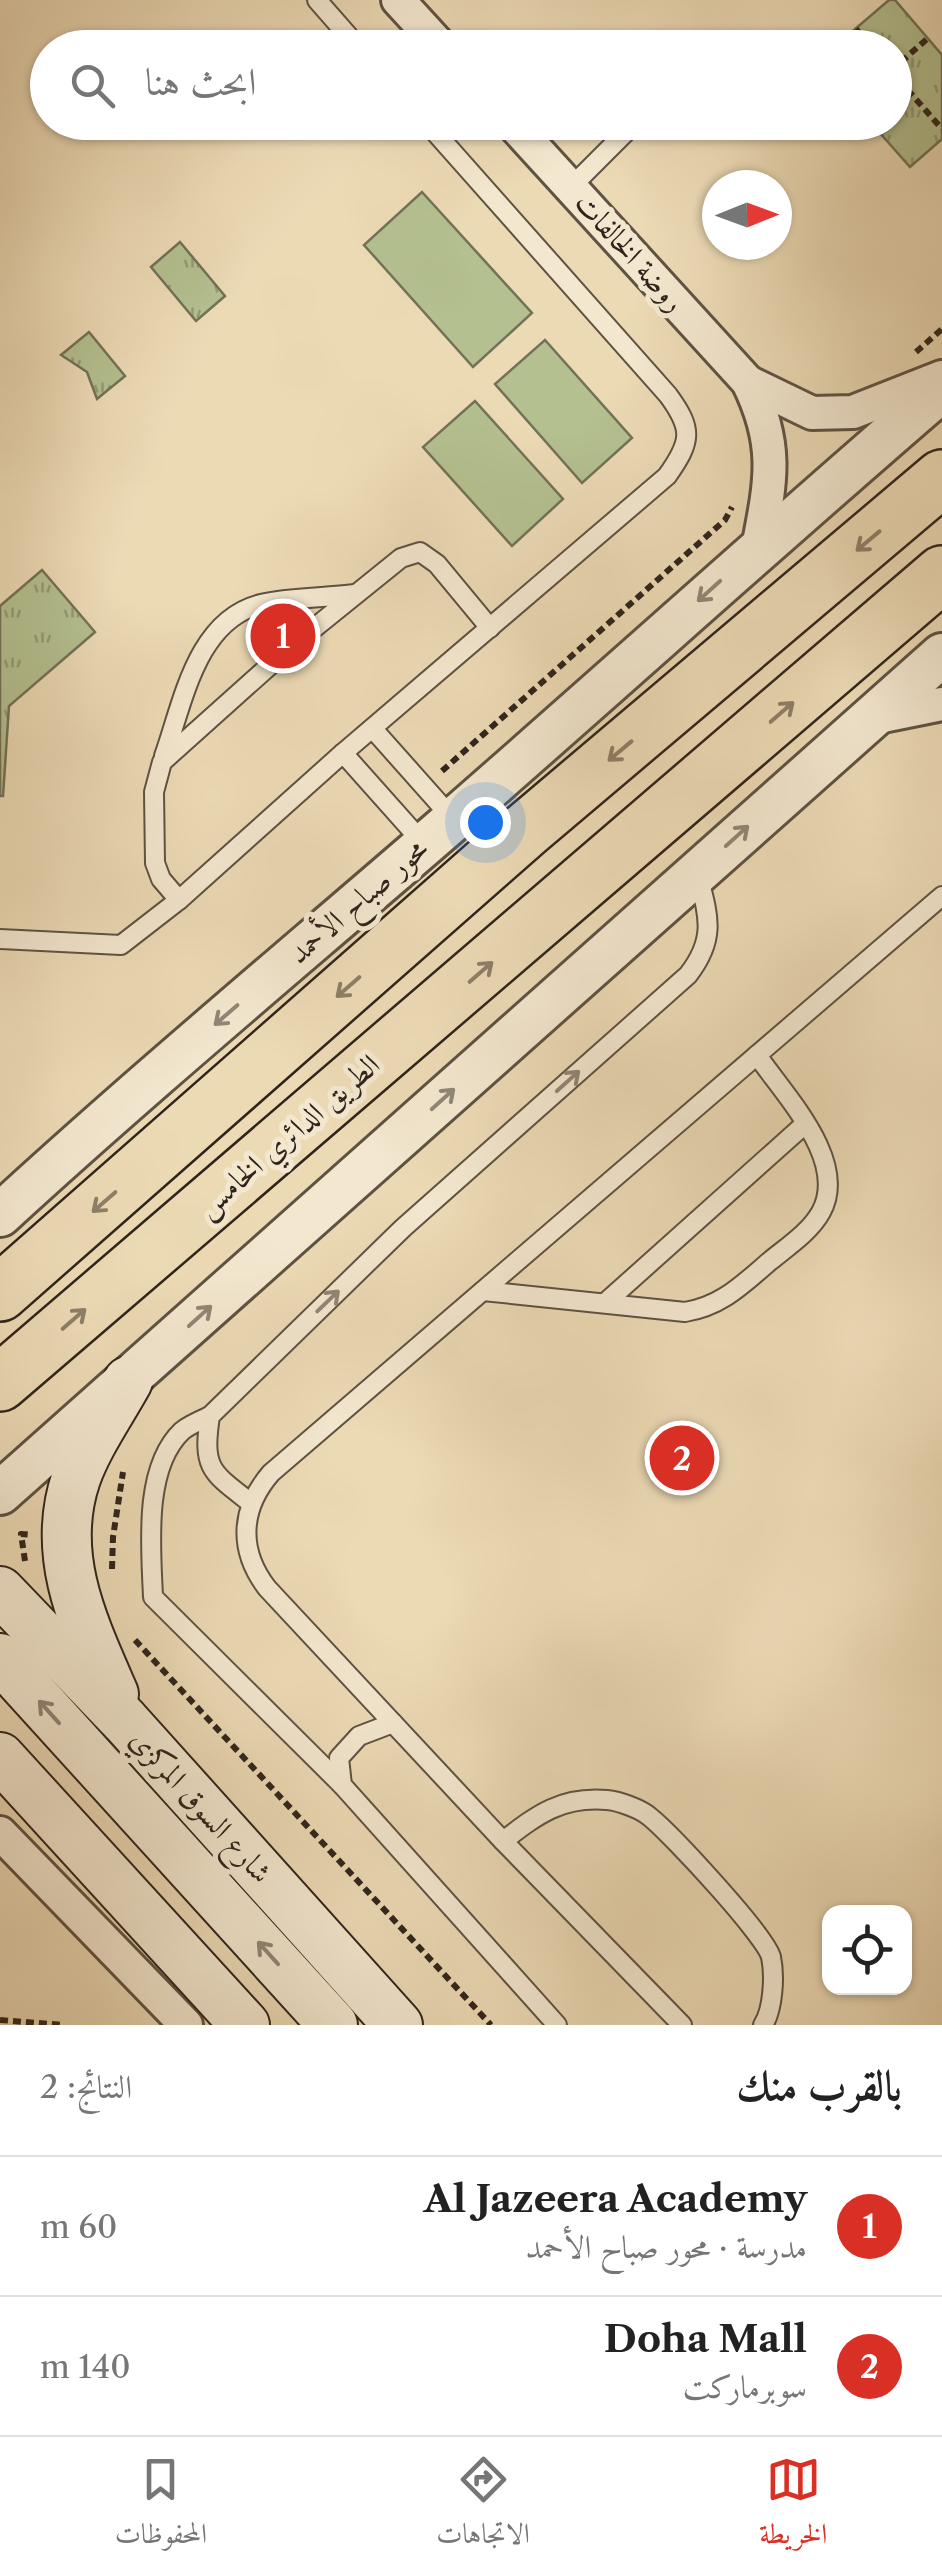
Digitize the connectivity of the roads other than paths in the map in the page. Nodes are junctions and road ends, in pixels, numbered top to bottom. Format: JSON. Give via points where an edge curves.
{"nodes":[{"id":1,"x":316,"y":0,"type":"edge"},
{"id":2,"x":398,"y":0,"type":"edge"},
{"id":3,"x":343,"y":30,"type":"edge"},
{"id":4,"x":426,"y":30,"type":"edge"},
{"id":5,"x":442,"y":140,"type":"edge"},
{"id":6,"x":529,"y":140,"type":"edge"},
{"id":7,"x":618,"y":140,"type":"edge"},
{"id":8,"x":571,"y":186,"type":"junction"},
{"id":9,"x":942,"y":377,"type":"edge"},
{"id":10,"x":748,"y":382,"type":"junction"},
{"id":11,"x":942,"y":390,"type":"edge"},
{"id":12,"x":942,"y":478,"type":"edge"},
{"id":13,"x":758,"y":548,"type":"junction"},
{"id":14,"x":942,"y":574,"type":"edge"},
{"id":15,"x":355,"y":594,"type":"junction"},
{"id":16,"x":490,"y":628,"type":"junction"},
{"id":17,"x":942,"y":655,"type":"edge"},
{"id":18,"x":942,"y":704,"type":"edge"},
{"id":19,"x":868,"y":720,"type":"junction"},
{"id":20,"x":373,"y":728,"type":"junction"},
{"id":21,"x":343,"y":754,"type":"junction"},
{"id":22,"x":162,"y":762,"type":"junction"},
{"id":23,"x":438,"y":832,"type":"junction"},
{"id":24,"x":696,"y":872,"type":"junction"},
{"id":25,"x":942,"y":896,"type":"edge"},
{"id":26,"x":179,"y":900,"type":"junction"},
{"id":27,"x":0,"y":939,"type":"edge"},
{"id":28,"x":757,"y":1055,"type":"junction"},
{"id":29,"x":805,"y":1124,"type":"junction"},
{"id":30,"x":0,"y":1215,"type":"edge"},
{"id":31,"x":483,"y":1291,"type":"junction"},
{"id":32,"x":0,"y":1293,"type":"edge"},
{"id":33,"x":605,"y":1303,"type":"junction"},
{"id":34,"x":128,"y":1381,"type":"junction"},
{"id":35,"x":0,"y":1382,"type":"edge"},
{"id":36,"x":210,"y":1416,"type":"junction"},
{"id":37,"x":0,"y":1493,"type":"edge"},
{"id":38,"x":251,"y":1503,"type":"junction"},
{"id":39,"x":0,"y":1591,"type":"edge"},
{"id":40,"x":0,"y":1658,"type":"edge"},
{"id":41,"x":124,"y":1720,"type":"junction"},
{"id":42,"x":393,"y":1723,"type":"junction"},
{"id":43,"x":0,"y":1758,"type":"edge"},
{"id":44,"x":342,"y":1785,"type":"junction"},
{"id":45,"x":0,"y":1800,"type":"edge"},
{"id":46,"x":0,"y":1833,"type":"edge"},
{"id":47,"x":503,"y":1842,"type":"junction"},
{"id":48,"x":137,"y":1909,"type":"junction"},
{"id":49,"x":186,"y":2025,"type":"edge"},
{"id":50,"x":245,"y":2025,"type":"edge"},
{"id":51,"x":333,"y":2025,"type":"edge"},
{"id":52,"x":398,"y":2025,"type":"edge"},
{"id":53,"x":557,"y":2025,"type":"edge"},
{"id":54,"x":682,"y":2025,"type":"edge"},
{"id":55,"x":763,"y":2025,"type":"edge"}],
"edges":[{"from":1,"to":3,"type":"lane"},
{"from":2,"to":4,"type":"street"},
{"from":5,"to":16,"type":"lane","via":[[668,395],[686,420],[688,436],[667,476]]},
{"from":6,"to":8,"type":"street","name":"روضة الخالفات"},
{"from":7,"to":8,"type":"lane"},
{"from":8,"to":10,"type":"street","name":"روضة الخالفات"},
{"from":9,"to":10,"type":"street","name":"روضة الخالفات","via":[[853,412],[812,413]]},
{"from":10,"to":13,"type":"street","name":"روضة الخالفات","via":[[765,418],[770,464]]},
{"from":11,"to":13,"type":"street","name":"محور صباح الأحمد"},
{"from":12,"to":32,"type":"highway","one_way":true,"via":[[526,830]]},
{"from":13,"to":23,"type":"street","name":"محور صباح الأحمد","one_way":true},
{"from":35,"to":14,"type":"highway","name":"الطريق الدائري الخامس","one_way":true},
{"from":15,"to":16,"type":"lane","via":[[401,558],[420,552]]},
{"from":15,"to":22,"type":"lane"},
{"from":15,"to":22,"type":"lane","via":[[256,604],[236,616],[198,655]]},
{"from":16,"to":20,"type":"lane"},
{"from":17,"to":19,"type":"street"},
{"from":18,"to":19,"type":"street"},
{"from":24,"to":19,"type":"street","one_way":true},
{"from":20,"to":21,"type":"lane"},
{"from":20,"to":23,"type":"lane","via":[[424,787]]},
{"from":21,"to":23,"type":"lane"},
{"from":21,"to":26,"type":"lane"},
{"from":22,"to":26,"type":"lane","via":[[154,792],[154,863]]},
{"from":23,"to":30,"type":"street","name":"محور صباح الأحمد","one_way":true},
{"from":34,"to":24,"type":"street","one_way":true},
{"from":36,"to":24,"type":"lane","one_way":true,"via":[[403,1228],[688,975],[705,954],[708,913]]},
{"from":25,"to":28,"type":"lane"},
{"from":26,"to":27,"type":"lane","via":[[121,945]]},
{"from":28,"to":29,"type":"lane"},
{"from":28,"to":31,"type":"lane"},
{"from":29,"to":33,"type":"lane"},
{"from":29,"to":33,"type":"lane","via":[[829,1178],[827,1198],[806,1230],[714,1305],[685,1312]]},
{"from":31,"to":33,"type":"lane"},
{"from":31,"to":38,"type":"lane","via":[[271,1473]]},
{"from":34,"to":37,"type":"street"},
{"from":34,"to":41,"type":"main road","via":[[78,1474],[65,1536],[72,1592]]},
{"from":36,"to":38,"type":"lane","via":[[206,1445],[212,1473]]},
{"from":36,"to":44,"type":"lane","via":[[183,1430],[163,1458],[150,1524],[154,1596]]},
{"from":38,"to":42,"type":"lane","via":[[246,1539],[256,1573]]},
{"from":39,"to":41,"type":"main road","name":"شارع السوق المركزي"},
{"from":51,"to":40,"type":"main road","one_way":true},
{"from":41,"to":52,"type":"main road","name":"شارع السوق المركزي"},
{"from":42,"to":44,"type":"lane","via":[[359,1736],[339,1758]]},
{"from":42,"to":47,"type":"lane"},
{"from":43,"to":48,"type":"main road"},
{"from":44,"to":53,"type":"lane"},
{"from":45,"to":48,"type":"main road"},
{"from":46,"to":49,"type":"street"},
{"from":47,"to":54,"type":"lane"},
{"from":47,"to":55,"type":"lane","via":[[562,1802],[610,1800],[647,1814],[757,1932],[771,1956],[770,2014]]},
{"from":48,"to":50,"type":"main road"}]}
